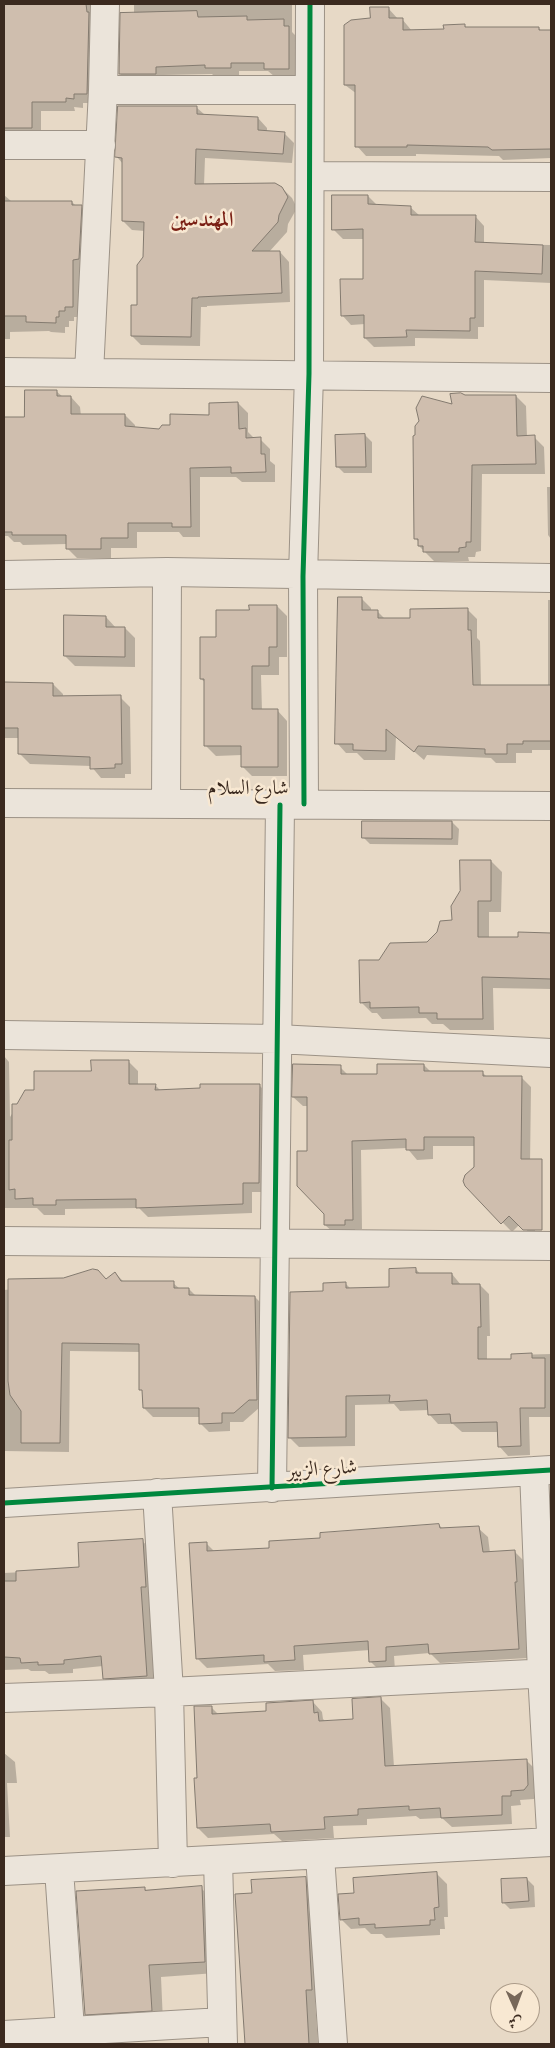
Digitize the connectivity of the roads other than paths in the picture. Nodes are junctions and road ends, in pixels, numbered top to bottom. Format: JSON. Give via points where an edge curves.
{"nodes":[{"id":1,"x":105,"y":4,"type":"edge"},
{"id":2,"x":310,"y":4,"type":"edge"},
{"id":3,"x":103,"y":90,"type":"junction"},
{"id":4,"x":309,"y":90,"type":"junction"},
{"id":5,"x":4,"y":145,"type":"edge"},
{"id":6,"x":101,"y":145,"type":"junction"},
{"id":7,"x":310,"y":176,"type":"junction"},
{"id":8,"x":551,"y":177,"type":"edge"},
{"id":9,"x":4,"y":372,"type":"edge"},
{"id":10,"x":89,"y":373,"type":"junction"},
{"id":11,"x":309,"y":374,"type":"junction"},
{"id":12,"x":551,"y":378,"type":"edge"},
{"id":13,"x":167,"y":572,"type":"junction"},
{"id":14,"x":4,"y":575,"type":"edge"},
{"id":15,"x":303,"y":576,"type":"junction"},
{"id":16,"x":551,"y":578,"type":"edge"},
{"id":17,"x":4,"y":803,"type":"edge"},
{"id":18,"x":166,"y":803,"type":"junction"},
{"id":19,"x":292,"y":804,"type":"junction"},
{"id":20,"x":551,"y":806,"type":"edge"},
{"id":21,"x":4,"y":1035,"type":"edge"},
{"id":22,"x":277,"y":1039,"type":"junction"},
{"id":23,"x":551,"y":1053,"type":"edge"},
{"id":24,"x":4,"y":1241,"type":"edge"},
{"id":25,"x":274,"y":1243,"type":"junction"},
{"id":26,"x":551,"y":1246,"type":"edge"},
{"id":27,"x":543,"y":1471,"type":"edge"},
{"id":28,"x":272,"y":1488,"type":"junction"},
{"id":29,"x":157,"y":1493,"type":"junction"},
{"id":30,"x":4,"y":1503,"type":"edge"},
{"id":31,"x":547,"y":1673,"type":"edge"},
{"id":32,"x":168,"y":1692,"type":"junction"},
{"id":33,"x":4,"y":1698,"type":"edge"},
{"id":34,"x":551,"y":1832,"type":"edge"},
{"id":35,"x":551,"y":1842,"type":"edge"},
{"id":36,"x":320,"y":1856,"type":"junction"},
{"id":37,"x":218,"y":1860,"type":"junction"},
{"id":38,"x":173,"y":1863,"type":"junction"},
{"id":39,"x":59,"y":1869,"type":"junction"},
{"id":40,"x":4,"y":1872,"type":"edge"},
{"id":41,"x":223,"y":2033,"type":"edge"},
{"id":42,"x":4,"y":2034,"type":"edge"},
{"id":43,"x":70,"y":2038,"type":"edge"},
{"id":44,"x":333,"y":2044,"type":"edge"}],
"edges":[{"from":1,"to":3,"type":"street"},
{"from":2,"to":4,"type":"street"},
{"from":3,"to":4,"type":"street"},
{"from":3,"to":6,"type":"street"},
{"from":4,"to":7,"type":"street"},
{"from":5,"to":6,"type":"street"},
{"from":6,"to":10,"type":"street"},
{"from":7,"to":8,"type":"street"},
{"from":7,"to":11,"type":"street"},
{"from":9,"to":10,"type":"street"},
{"from":10,"to":11,"type":"street"},
{"from":11,"to":12,"type":"street"},
{"from":11,"to":15,"type":"street"},
{"from":13,"to":14,"type":"street"},
{"from":13,"to":15,"type":"street"},
{"from":13,"to":18,"type":"street"},
{"from":15,"to":16,"type":"street"},
{"from":15,"to":19,"type":"street"},
{"from":17,"to":18,"type":"street","name":"شارع السلام"},
{"from":18,"to":19,"type":"street","name":"شارع السلام"},
{"from":19,"to":20,"type":"street","name":"شارع السلام"},
{"from":19,"to":22,"type":"street"},
{"from":21,"to":22,"type":"street"},
{"from":22,"to":23,"type":"street"},
{"from":22,"to":25,"type":"street"},
{"from":24,"to":25,"type":"street"},
{"from":25,"to":26,"type":"street"},
{"from":25,"to":28,"type":"street"},
{"from":27,"to":28,"type":"street","name":"شارع الزبير"},
{"from":27,"to":31,"type":"street"},
{"from":28,"to":29,"type":"street","name":"شارع الزبير"},
{"from":29,"to":30,"type":"street","name":"شارع الزبير"},
{"from":29,"to":32,"type":"street"},
{"from":31,"to":32,"type":"street"},
{"from":31,"to":34,"type":"street"},
{"from":32,"to":33,"type":"street"},
{"from":32,"to":38,"type":"street"},
{"from":35,"to":36,"type":"street"},
{"from":36,"to":37,"type":"street"},
{"from":36,"to":44,"type":"street"},
{"from":37,"to":38,"type":"street"},
{"from":37,"to":41,"type":"street"},
{"from":38,"to":39,"type":"street"},
{"from":39,"to":40,"type":"street"},
{"from":39,"to":43,"type":"street"},
{"from":41,"to":43,"type":"street"},
{"from":42,"to":43,"type":"street"}]}
